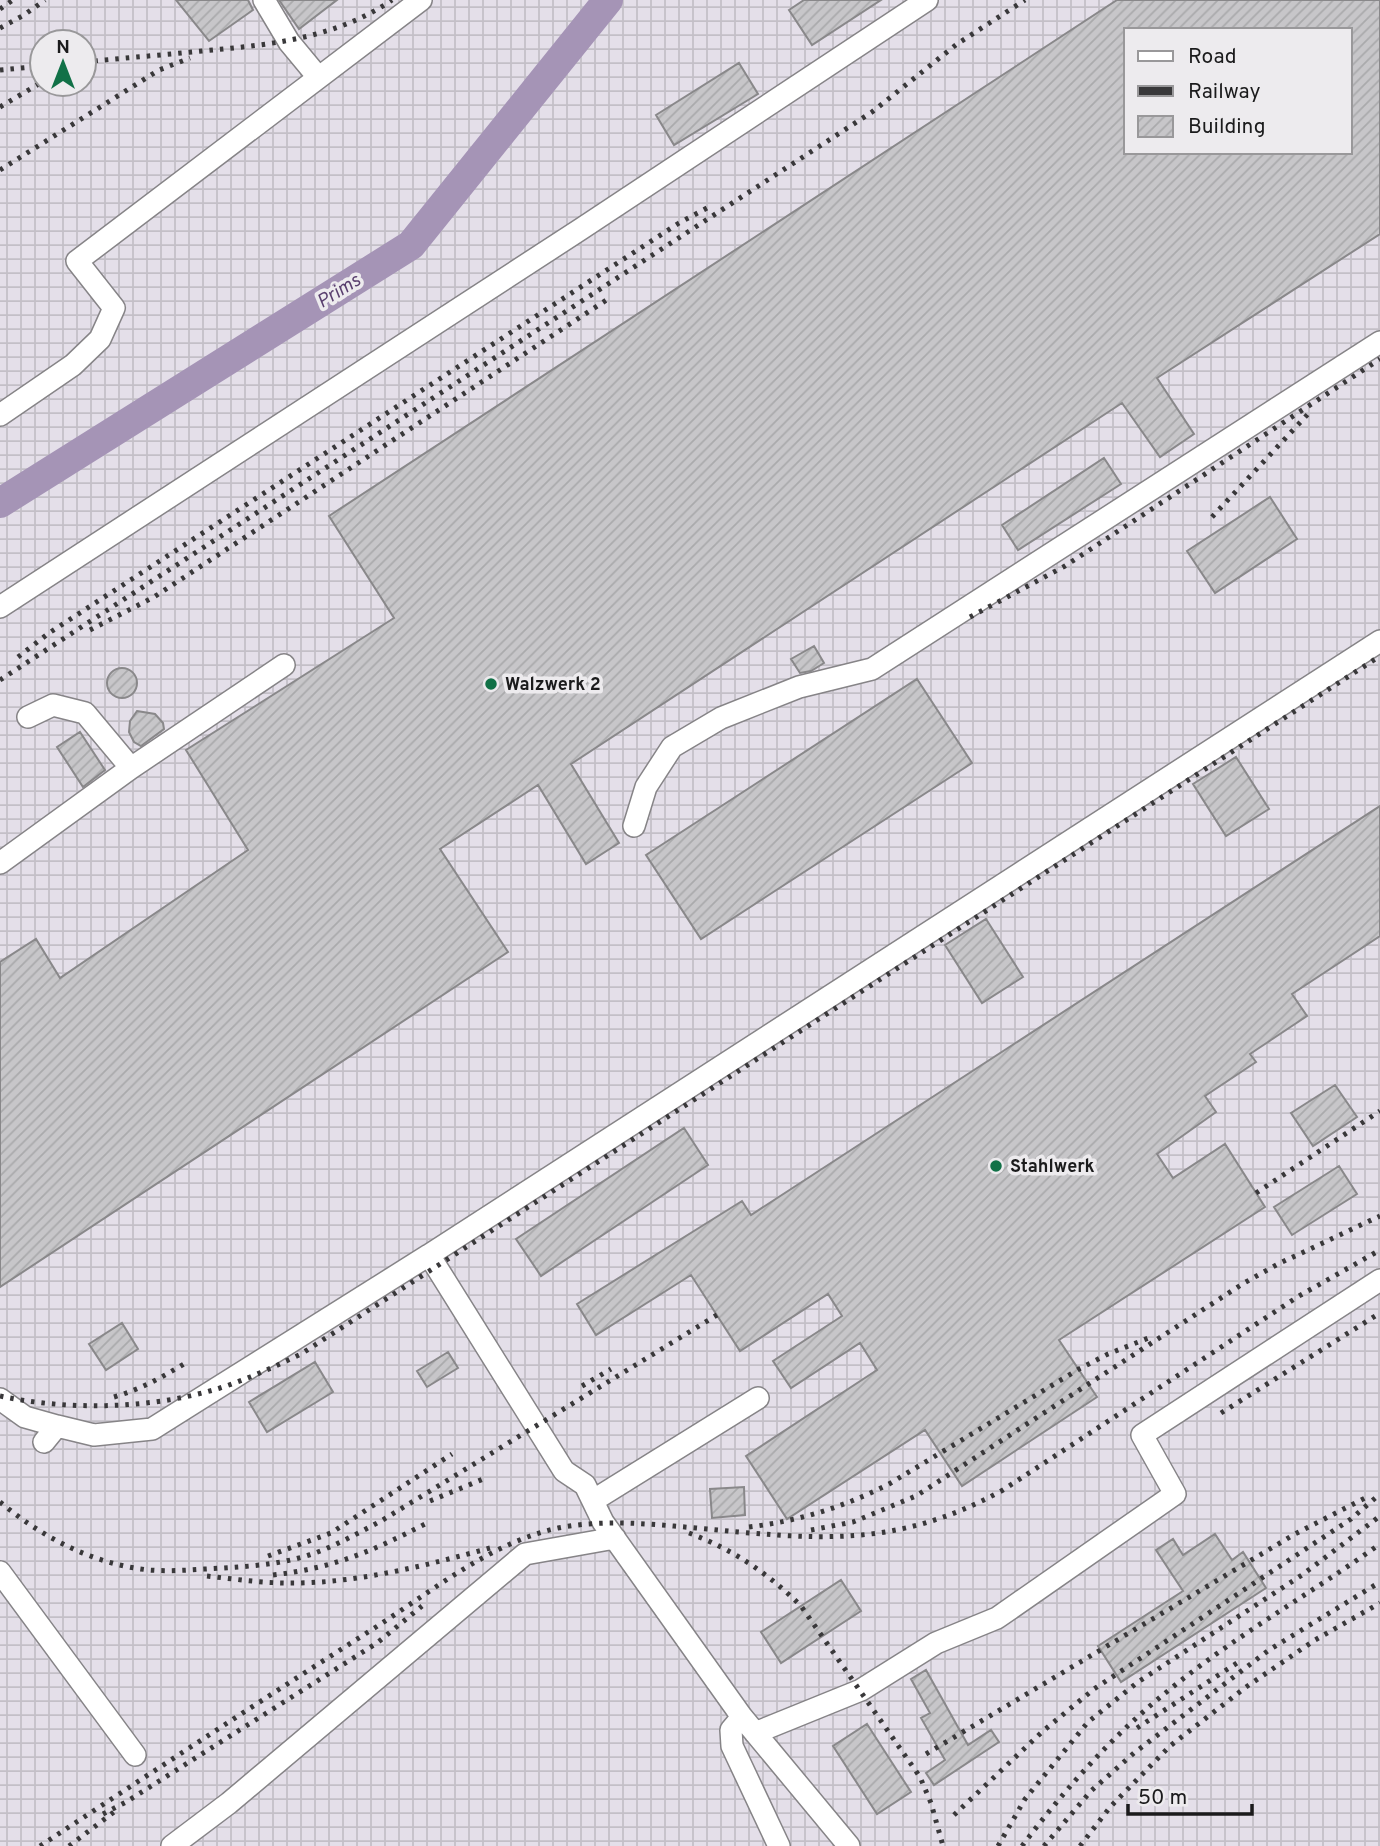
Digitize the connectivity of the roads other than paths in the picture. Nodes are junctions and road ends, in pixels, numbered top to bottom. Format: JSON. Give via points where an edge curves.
{"nodes":[{"id":1,"x":264,"y":0,"type":"edge"},
{"id":2,"x":420,"y":0,"type":"edge"},
{"id":3,"x":927,"y":0,"type":"edge"},
{"id":4,"x":318,"y":77,"type":"junction"},
{"id":5,"x":1380,"y":342,"type":"edge"},
{"id":6,"x":0,"y":415,"type":"edge"},
{"id":7,"x":0,"y":607,"type":"edge"},
{"id":8,"x":1380,"y":641,"type":"edge"},
{"id":9,"x":284,"y":665,"type":"dead end"},
{"id":10,"x":28,"y":717,"type":"dead end"},
{"id":11,"x":131,"y":768,"type":"junction"},
{"id":12,"x":634,"y":826,"type":"dead end"},
{"id":13,"x":0,"y":863,"type":"edge"},
{"id":14,"x":429,"y":1255,"type":"junction"},
{"id":15,"x":1380,"y":1280,"type":"edge"},
{"id":16,"x":758,"y":1398,"type":"dead end"},
{"id":17,"x":0,"y":1399,"type":"edge"},
{"id":18,"x":594,"y":1500,"type":"junction"},
{"id":19,"x":615,"y":1538,"type":"junction"},
{"id":20,"x":0,"y":1572,"type":"edge"},
{"id":21,"x":749,"y":1725,"type":"junction"},
{"id":22,"x":135,"y":1755,"type":"dead end"},
{"id":23,"x":172,"y":1846,"type":"edge"},
{"id":24,"x":779,"y":1846,"type":"edge"},
{"id":25,"x":849,"y":1846,"type":"edge"}],
"edges":[{"from":1,"to":4,"type":"lane","via":[[289,42]]},
{"from":2,"to":4,"type":"lane"},
{"from":3,"to":7,"type":"lane"},
{"from":4,"to":6,"type":"lane","via":[[77,261],[114,308],[100,339],[73,366]]},
{"from":5,"to":12,"type":"lane","via":[[872,669],[799,687],[722,718],[672,747],[646,787]]},
{"from":8,"to":14,"type":"lane"},
{"from":9,"to":11,"type":"lane"},
{"from":10,"to":11,"type":"lane","via":[[53,705],[85,713]]},
{"from":11,"to":13,"type":"lane"},
{"from":14,"to":17,"type":"lane","via":[[152,1429],[51,1434]]},
{"from":14,"to":18,"type":"lane","via":[[565,1471],[585,1485]]},
{"from":15,"to":21,"type":"lane","via":[[1142,1435],[1175,1494],[997,1618],[936,1643],[861,1690]]},
{"from":16,"to":18,"type":"lane"},
{"from":18,"to":19,"type":"lane"},
{"from":19,"to":21,"type":"lane"},
{"from":19,"to":23,"type":"lane","via":[[525,1554]]},
{"from":20,"to":22,"type":"lane"},
{"from":21,"to":24,"type":"lane","via":[[731,1730],[732,1746]]},
{"from":21,"to":25,"type":"lane"}]}
